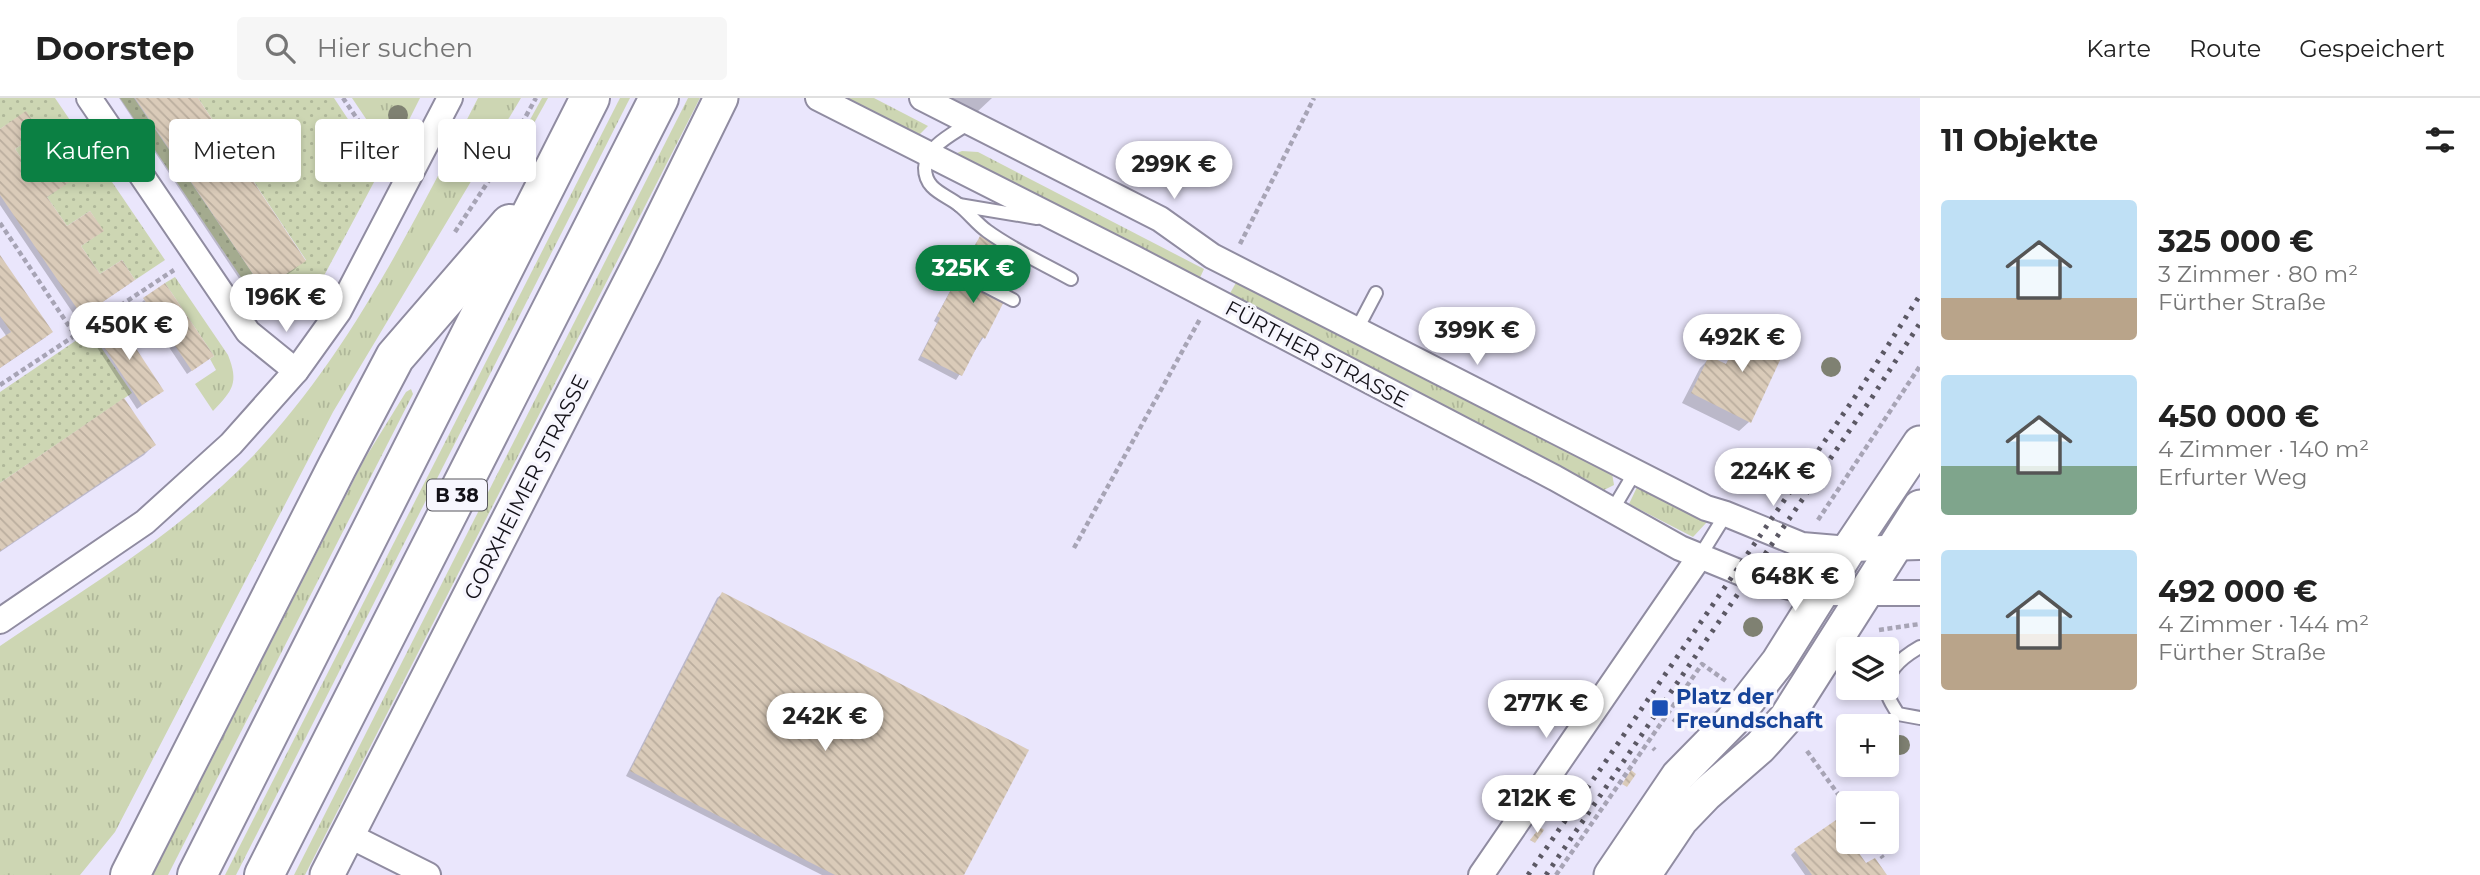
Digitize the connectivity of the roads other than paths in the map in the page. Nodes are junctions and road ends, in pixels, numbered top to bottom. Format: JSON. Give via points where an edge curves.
{"nodes":[{"id":1,"x":89,"y":98,"type":"edge"},
{"id":2,"x":450,"y":98,"type":"edge"},
{"id":3,"x":590,"y":98,"type":"edge"},
{"id":4,"x":659,"y":98,"type":"edge"},
{"id":5,"x":721,"y":98,"type":"edge"},
{"id":6,"x":818,"y":98,"type":"edge"},
{"id":7,"x":922,"y":98,"type":"edge"},
{"id":8,"x":969,"y":123,"type":"junction"},
{"id":9,"x":929,"y":153,"type":"junction"},
{"id":10,"x":550,"y":177,"type":"junction"},
{"id":11,"x":958,"y":204,"type":"junction"},
{"id":12,"x":1064,"y":222,"type":"junction"},
{"id":13,"x":932,"y":258,"type":"dead end"},
{"id":14,"x":1071,"y":279,"type":"dead end"},
{"id":15,"x":1376,"y":293,"type":"dead end"},
{"id":16,"x":1013,"y":300,"type":"dead end"},
{"id":17,"x":1356,"y":331,"type":"junction"},
{"id":18,"x":296,"y":371,"type":"junction"},
{"id":19,"x":1920,"y":443,"type":"edge"},
{"id":20,"x":1631,"y":471,"type":"junction"},
{"id":21,"x":1920,"y":507,"type":"edge"},
{"id":22,"x":1613,"y":509,"type":"junction"},
{"id":23,"x":1726,"y":514,"type":"junction"},
{"id":24,"x":1908,"y":547,"type":"edge"},
{"id":25,"x":1849,"y":549,"type":"junction"},
{"id":26,"x":1700,"y":556,"type":"junction"},
{"id":27,"x":1920,"y":593,"type":"edge"},
{"id":28,"x":1821,"y":594,"type":"junction"},
{"id":29,"x":1866,"y":594,"type":"junction"},
{"id":30,"x":0,"y":621,"type":"edge"},
{"id":31,"x":1920,"y":647,"type":"edge"},
{"id":32,"x":1920,"y":718,"type":"edge"},
{"id":33,"x":155,"y":826,"type":"junction"},
{"id":34,"x":348,"y":835,"type":"junction"},
{"id":35,"x":106,"y":875,"type":"edge"},
{"id":36,"x":130,"y":875,"type":"edge"},
{"id":37,"x":197,"y":875,"type":"edge"},
{"id":38,"x":264,"y":875,"type":"edge"},
{"id":39,"x":327,"y":875,"type":"edge"},
{"id":40,"x":428,"y":875,"type":"edge"},
{"id":41,"x":1481,"y":875,"type":"edge"},
{"id":42,"x":1611,"y":875,"type":"edge"},
{"id":43,"x":1644,"y":875,"type":"edge"}],
"edges":[{"from":1,"to":18,"type":"street","via":[[248,332]]},
{"from":2,"to":18,"type":"street","via":[[339,311]]},
{"from":3,"to":10,"type":"highway","number":"B 38"},
{"from":4,"to":38,"type":"highway","number":"B 38"},
{"from":5,"to":34,"type":"street","name":"GORXHEIMER STRASSE"},
{"from":6,"to":9,"type":"street","name":"FÜRTHER STRASSE"},
{"from":7,"to":8,"type":"street"},
{"from":8,"to":9,"type":"lane"},
{"from":8,"to":17,"type":"street","name":"FÜRTHER STRASSE","via":[[1160,219],[1212,256]]},
{"from":9,"to":11,"type":"lane","via":[[925,167],[928,182],[937,193]]},
{"from":9,"to":12,"type":"street","name":"FÜRTHER STRASSE"},
{"from":10,"to":33,"type":"highway","via":[[395,357]]},
{"from":10,"to":37,"type":"highway","number":"B 38"},
{"from":11,"to":12,"type":"lane"},
{"from":11,"to":14,"type":"lane","via":[[986,231]]},
{"from":12,"to":22,"type":"street","name":"FÜRTHER STRASSE"},
{"from":13,"to":16,"type":"lane"},
{"from":15,"to":17,"type":"lane"},
{"from":17,"to":20,"type":"street","name":"FÜRTHER STRASSE"},
{"from":18,"to":30,"type":"street","via":[[231,444],[145,522]]},
{"from":19,"to":25,"type":"street"},
{"from":20,"to":22,"type":"lane"},
{"from":20,"to":23,"type":"street","name":"FÜRTHER STRASSE"},
{"from":21,"to":24,"type":"street"},
{"from":22,"to":26,"type":"street","name":"FÜRTHER STRASSE"},
{"from":23,"to":25,"type":"street","name":"FÜRTHER STRASSE","via":[[1802,545]]},
{"from":23,"to":26,"type":"lane"},
{"from":24,"to":25,"type":"street","name":"FÜRTHER STRASSE"},
{"from":24,"to":29,"type":"street"},
{"from":25,"to":28,"type":"street"},
{"from":26,"to":28,"type":"street","name":"FÜRTHER STRASSE","via":[[1768,583]]},
{"from":26,"to":41,"type":"street"},
{"from":27,"to":29,"type":"street","name":"FÜRTHER STRASSE"},
{"from":28,"to":29,"type":"street","name":"FÜRTHER STRASSE"},
{"from":28,"to":42,"type":"street","via":[[1778,662],[1732,721],[1678,776]]},
{"from":29,"to":43,"type":"street","via":[[1786,718],[1681,820]]},
{"from":31,"to":32,"type":"lane","via":[[1900,659],[1888,681],[1887,694],[1898,714]]},
{"from":33,"to":35,"type":"highway"},
{"from":33,"to":36,"type":"highway"},
{"from":34,"to":39,"type":"street","name":"GORXHEIMER STRASSE"},
{"from":34,"to":40,"type":"street"}]}
